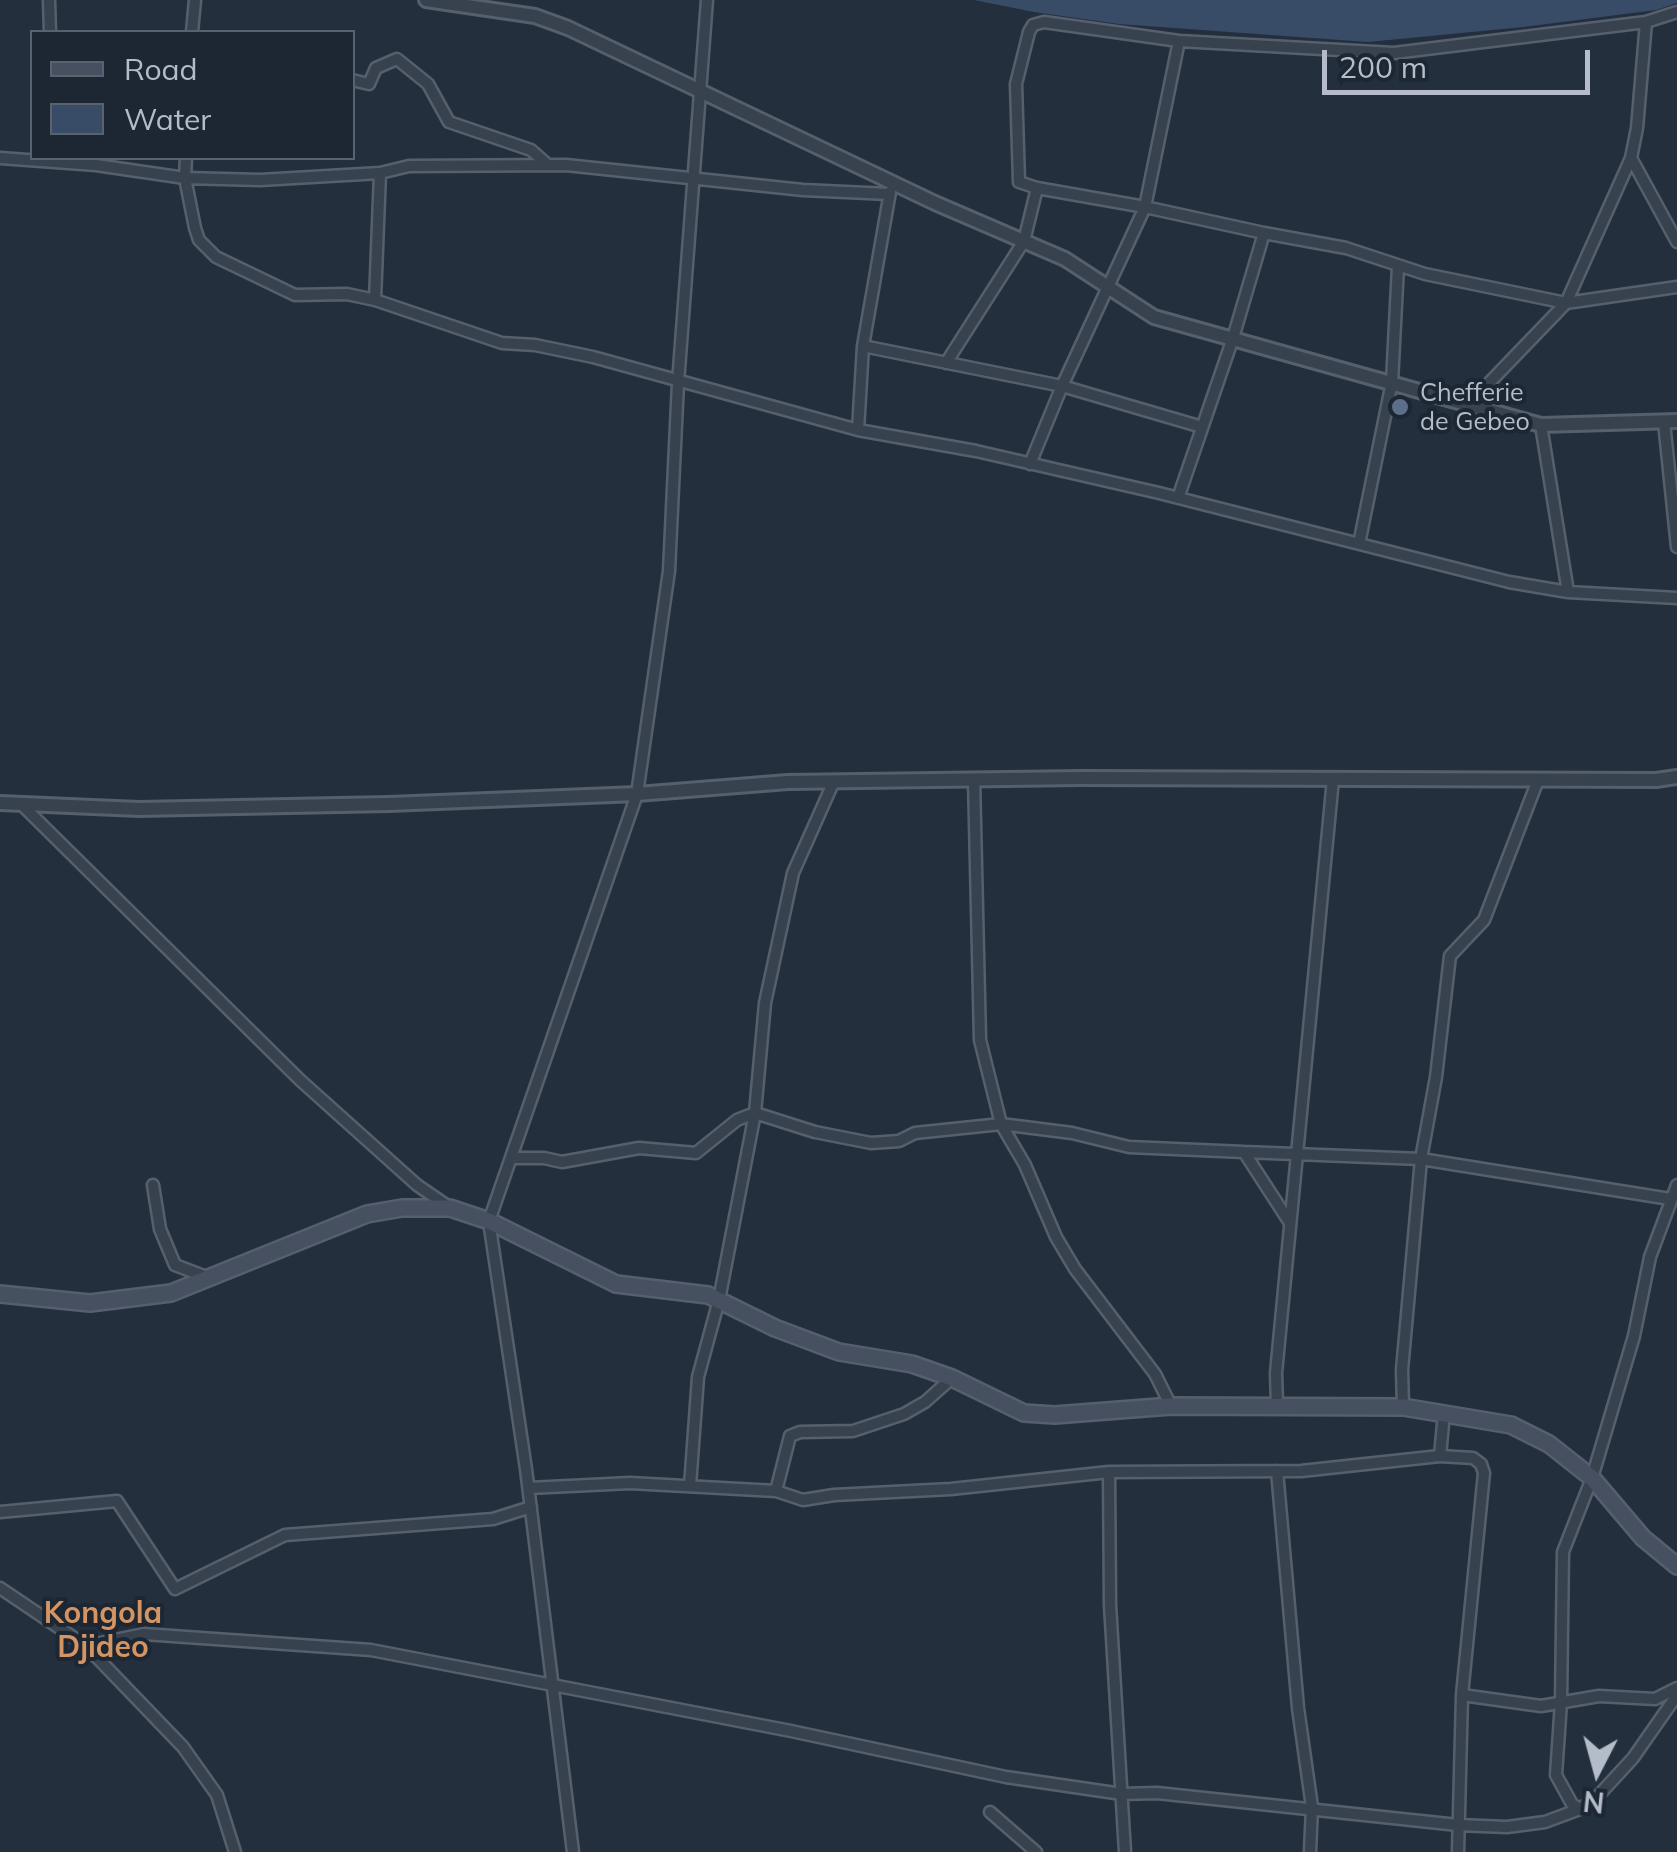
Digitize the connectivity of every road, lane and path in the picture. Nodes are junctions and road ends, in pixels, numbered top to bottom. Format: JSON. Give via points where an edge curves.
{"nodes":[{"id":1,"x":49,"y":0,"type":"edge"},
{"id":2,"x":194,"y":0,"type":"edge"},
{"id":3,"x":426,"y":0,"type":"edge"},
{"id":4,"x":707,"y":0,"type":"edge"},
{"id":5,"x":1677,"y":12,"type":"edge"},
{"id":6,"x":1646,"y":22,"type":"junction"},
{"id":7,"x":50,"y":30,"type":"edge"},
{"id":8,"x":192,"y":30,"type":"edge"},
{"id":9,"x":1179,"y":41,"type":"junction"},
{"id":10,"x":355,"y":81,"type":"edge"},
{"id":11,"x":700,"y":94,"type":"junction"},
{"id":12,"x":0,"y":158,"type":"edge"},
{"id":13,"x":1631,"y":158,"type":"junction"},
{"id":14,"x":30,"y":159,"type":"edge"},
{"id":15,"x":50,"y":160,"type":"edge"},
{"id":16,"x":186,"y":160,"type":"edge"},
{"id":17,"x":549,"y":165,"type":"junction"},
{"id":18,"x":380,"y":172,"type":"junction"},
{"id":19,"x":695,"y":177,"type":"junction"},
{"id":20,"x":186,"y":178,"type":"junction"},
{"id":21,"x":1037,"y":188,"type":"junction"},
{"id":22,"x":891,"y":189,"type":"junction"},
{"id":23,"x":1146,"y":207,"type":"junction"},
{"id":24,"x":1264,"y":233,"type":"junction"},
{"id":25,"x":1024,"y":240,"type":"junction"},
{"id":26,"x":1677,"y":242,"type":"edge"},
{"id":27,"x":1398,"y":266,"type":"junction"},
{"id":28,"x":1677,"y":287,"type":"edge"},
{"id":29,"x":1109,"y":290,"type":"junction"},
{"id":30,"x":374,"y":300,"type":"junction"},
{"id":31,"x":1566,"y":303,"type":"junction"},
{"id":32,"x":1233,"y":338,"type":"junction"},
{"id":33,"x":863,"y":346,"type":"junction"},
{"id":34,"x":946,"y":363,"type":"junction"},
{"id":35,"x":1392,"y":382,"type":"junction"},
{"id":36,"x":678,"y":383,"type":"junction"},
{"id":37,"x":1062,"y":386,"type":"junction"},
{"id":38,"x":1484,"y":408,"type":"junction"},
{"id":39,"x":1671,"y":422,"type":"edge"},
{"id":40,"x":1541,"y":425,"type":"junction"},
{"id":41,"x":1202,"y":427,"type":"junction"},
{"id":42,"x":858,"y":430,"type":"junction"},
{"id":43,"x":1030,"y":464,"type":"junction"},
{"id":44,"x":1178,"y":498,"type":"junction"},
{"id":45,"x":1360,"y":544,"type":"junction"},
{"id":46,"x":1677,"y":547,"type":"edge"},
{"id":47,"x":1568,"y":592,"type":"junction"},
{"id":48,"x":1677,"y":598,"type":"edge"},
{"id":49,"x":1677,"y":777,"type":"edge"},
{"id":50,"x":974,"y":779,"type":"junction"},
{"id":51,"x":1333,"y":779,"type":"junction"},
{"id":52,"x":1538,"y":780,"type":"junction"},
{"id":53,"x":834,"y":781,"type":"junction"},
{"id":54,"x":637,"y":794,"type":"junction"},
{"id":55,"x":0,"y":803,"type":"edge"},
{"id":56,"x":24,"y":806,"type":"junction"},
{"id":57,"x":755,"y":1113,"type":"junction"},
{"id":58,"x":1000,"y":1124,"type":"junction"},
{"id":59,"x":1244,"y":1152,"type":"junction"},
{"id":60,"x":1298,"y":1154,"type":"junction"},
{"id":61,"x":510,"y":1158,"type":"junction"},
{"id":62,"x":1421,"y":1158,"type":"junction"},
{"id":63,"x":152,"y":1185,"type":"dead end"},
{"id":64,"x":1677,"y":1185,"type":"edge"},
{"id":65,"x":1670,"y":1200,"type":"junction"},
{"id":66,"x":450,"y":1208,"type":"junction"},
{"id":67,"x":489,"y":1221,"type":"junction"},
{"id":68,"x":1290,"y":1223,"type":"junction"},
{"id":69,"x":210,"y":1278,"type":"junction"},
{"id":70,"x":0,"y":1294,"type":"edge"},
{"id":71,"x":719,"y":1300,"type":"junction"},
{"id":72,"x":952,"y":1378,"type":"junction"},
{"id":73,"x":1171,"y":1406,"type":"junction"},
{"id":74,"x":1278,"y":1406,"type":"junction"},
{"id":75,"x":1403,"y":1407,"type":"junction"},
{"id":76,"x":1444,"y":1412,"type":"junction"},
{"id":77,"x":1440,"y":1456,"type":"junction"},
{"id":78,"x":1277,"y":1471,"type":"junction"},
{"id":79,"x":1110,"y":1472,"type":"junction"},
{"id":80,"x":1592,"y":1478,"type":"junction"},
{"id":81,"x":690,"y":1486,"type":"junction"},
{"id":82,"x":529,"y":1488,"type":"junction"},
{"id":83,"x":776,"y":1491,"type":"junction"},
{"id":84,"x":531,"y":1506,"type":"junction"},
{"id":85,"x":0,"y":1512,"type":"edge"},
{"id":86,"x":1677,"y":1566,"type":"edge"},
{"id":87,"x":0,"y":1588,"type":"edge"},
{"id":88,"x":86,"y":1646,"type":"junction"},
{"id":89,"x":552,"y":1686,"type":"junction"},
{"id":90,"x":1677,"y":1692,"type":"edge"},
{"id":91,"x":1462,"y":1695,"type":"junction"},
{"id":92,"x":1561,"y":1702,"type":"junction"},
{"id":93,"x":1122,"y":1794,"type":"junction"},
{"id":94,"x":1312,"y":1807,"type":"junction"},
{"id":95,"x":1580,"y":1809,"type":"junction"},
{"id":96,"x":990,"y":1812,"type":"dead end"},
{"id":97,"x":1458,"y":1825,"type":"junction"},
{"id":98,"x":235,"y":1852,"type":"edge"},
{"id":99,"x":572,"y":1852,"type":"edge"},
{"id":100,"x":1036,"y":1852,"type":"edge"},
{"id":101,"x":1125,"y":1852,"type":"edge"},
{"id":102,"x":1310,"y":1852,"type":"edge"},
{"id":103,"x":1458,"y":1852,"type":"edge"}],
"edges":[{"from":1,"to":7,"type":"street"},
{"from":2,"to":8,"type":"street"},
{"from":3,"to":11,"type":"street","via":[[552,21]]},
{"from":4,"to":11,"type":"street"},
{"from":5,"to":6,"type":"street"},
{"from":6,"to":9,"type":"street","via":[[1394,54]]},
{"from":6,"to":13,"type":"street"},
{"from":9,"to":21,"type":"street","via":[[1033,25],[1016,84],[1017,174],[1019,182]]},
{"from":9,"to":23,"type":"street"},
{"from":10,"to":17,"type":"street","via":[[370,84],[376,68],[397,59],[428,84],[449,122],[531,150]]},
{"from":11,"to":19,"type":"street"},
{"from":11,"to":22,"type":"street"},
{"from":12,"to":14,"type":"street"},
{"from":13,"to":26,"type":"street"},
{"from":13,"to":31,"type":"street"},
{"from":15,"to":20,"type":"street"},
{"from":16,"to":20,"type":"street"},
{"from":17,"to":18,"type":"street","via":[[422,165]]},
{"from":17,"to":19,"type":"street"},
{"from":18,"to":20,"type":"street"},
{"from":18,"to":30,"type":"street"},
{"from":19,"to":22,"type":"street","via":[[803,190]]},
{"from":19,"to":36,"type":"street"},
{"from":20,"to":30,"type":"street","via":[[199,240],[216,257],[295,295]]},
{"from":21,"to":23,"type":"street"},
{"from":21,"to":25,"type":"street"},
{"from":22,"to":25,"type":"street"},
{"from":22,"to":33,"type":"street"},
{"from":23,"to":24,"type":"street"},
{"from":23,"to":29,"type":"street"},
{"from":24,"to":27,"type":"street","via":[[1346,248]]},
{"from":24,"to":32,"type":"street"},
{"from":25,"to":29,"type":"street","via":[[1065,258]]},
{"from":25,"to":34,"type":"street"},
{"from":27,"to":31,"type":"street"},
{"from":27,"to":35,"type":"street"},
{"from":28,"to":31,"type":"street"},
{"from":29,"to":32,"type":"street","via":[[1154,317]]},
{"from":29,"to":37,"type":"street"},
{"from":30,"to":36,"type":"street","via":[[502,343],[593,358]]},
{"from":31,"to":38,"type":"street","via":[[1490,382]]},
{"from":32,"to":35,"type":"street"},
{"from":32,"to":41,"type":"street"},
{"from":33,"to":34,"type":"street"},
{"from":33,"to":42,"type":"street"},
{"from":34,"to":37,"type":"street"},
{"from":35,"to":38,"type":"street"},
{"from":35,"to":45,"type":"street"},
{"from":36,"to":42,"type":"street"},
{"from":36,"to":54,"type":"street","via":[[669,572]]},
{"from":37,"to":41,"type":"street"},
{"from":37,"to":43,"type":"street"},
{"from":38,"to":40,"type":"street"},
{"from":39,"to":40,"type":"street"},
{"from":39,"to":46,"type":"street"},
{"from":40,"to":47,"type":"street"},
{"from":41,"to":44,"type":"street"},
{"from":42,"to":43,"type":"street"},
{"from":43,"to":44,"type":"street"},
{"from":44,"to":45,"type":"street"},
{"from":45,"to":47,"type":"street"},
{"from":47,"to":48,"type":"street"},
{"from":49,"to":52,"type":"street"},
{"from":50,"to":51,"type":"street"},
{"from":50,"to":53,"type":"street"},
{"from":50,"to":58,"type":"street","via":[[980,1040]]},
{"from":51,"to":52,"type":"street"},
{"from":51,"to":60,"type":"street"},
{"from":52,"to":62,"type":"street","via":[[1484,920],[1450,956]]},
{"from":53,"to":54,"type":"street"},
{"from":53,"to":57,"type":"street","via":[[792,873],[764,1003]]},
{"from":54,"to":56,"type":"street","via":[[389,804]]},
{"from":54,"to":61,"type":"street"},
{"from":55,"to":56,"type":"street"},
{"from":56,"to":66,"type":"street","via":[[300,1080]]},
{"from":57,"to":58,"type":"street","via":[[871,1143]]},
{"from":57,"to":61,"type":"street","via":[[696,1153],[639,1148],[562,1162]]},
{"from":57,"to":71,"type":"street"},
{"from":58,"to":59,"type":"street","via":[[1128,1147]]},
{"from":58,"to":73,"type":"street","via":[[1056,1237]]},
{"from":59,"to":60,"type":"street"},
{"from":59,"to":68,"type":"street"},
{"from":60,"to":62,"type":"street"},
{"from":60,"to":68,"type":"street"},
{"from":61,"to":67,"type":"street"},
{"from":62,"to":65,"type":"street"},
{"from":62,"to":75,"type":"street"},
{"from":63,"to":69,"type":"street","via":[[175,1265]]},
{"from":64,"to":65,"type":"street"},
{"from":65,"to":80,"type":"street"},
{"from":66,"to":67,"type":"main road"},
{"from":66,"to":69,"type":"main road","via":[[367,1214]]},
{"from":67,"to":71,"type":"main road","via":[[616,1284]]},
{"from":67,"to":82,"type":"street"},
{"from":68,"to":74,"type":"street"},
{"from":69,"to":70,"type":"main road","via":[[171,1293],[90,1303]]},
{"from":71,"to":72,"type":"main road","via":[[839,1352]]},
{"from":71,"to":81,"type":"street","via":[[698,1377]]},
{"from":72,"to":73,"type":"main road","via":[[1024,1413]]},
{"from":72,"to":83,"type":"street","via":[[904,1414],[852,1430],[790,1436]]},
{"from":73,"to":74,"type":"main road"},
{"from":74,"to":75,"type":"main road"},
{"from":75,"to":76,"type":"main road"},
{"from":76,"to":77,"type":"street"},
{"from":76,"to":80,"type":"main road","via":[[1528,1431]]},
{"from":77,"to":78,"type":"street"},
{"from":77,"to":91,"type":"street","via":[[1473,1458],[1484,1472]]},
{"from":78,"to":79,"type":"street"},
{"from":78,"to":94,"type":"street"},
{"from":79,"to":83,"type":"street","via":[[803,1500]]},
{"from":79,"to":93,"type":"street"},
{"from":80,"to":86,"type":"main road","via":[[1642,1538]]},
{"from":80,"to":92,"type":"street","via":[[1563,1552]]},
{"from":81,"to":82,"type":"street"},
{"from":81,"to":83,"type":"street"},
{"from":82,"to":84,"type":"street"},
{"from":84,"to":85,"type":"street","via":[[493,1518],[285,1535],[175,1589],[117,1501]]},
{"from":84,"to":89,"type":"street"},
{"from":87,"to":88,"type":"street"},
{"from":88,"to":89,"type":"street","via":[[144,1634],[371,1650]]},
{"from":88,"to":98,"type":"street","via":[[183,1747],[218,1795]]},
{"from":89,"to":93,"type":"street"},
{"from":89,"to":99,"type":"street"},
{"from":90,"to":92,"type":"street","via":[[1655,1699]]},
{"from":90,"to":95,"type":"street","via":[[1632,1758]]},
{"from":91,"to":92,"type":"street","via":[[1526,1706]]},
{"from":91,"to":97,"type":"street"},
{"from":92,"to":95,"type":"street","via":[[1556,1774]]},
{"from":93,"to":94,"type":"street"},
{"from":93,"to":101,"type":"street"},
{"from":94,"to":97,"type":"street"},
{"from":94,"to":102,"type":"street"},
{"from":95,"to":97,"type":"street","via":[[1526,1825]]},
{"from":96,"to":100,"type":"street"},
{"from":97,"to":103,"type":"street"}]}
